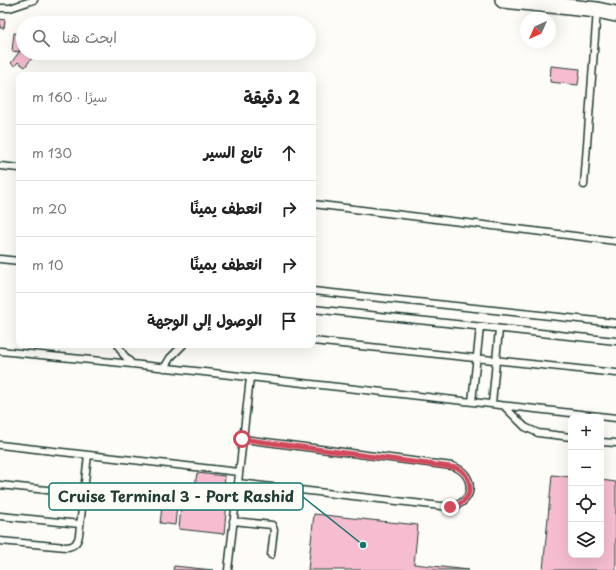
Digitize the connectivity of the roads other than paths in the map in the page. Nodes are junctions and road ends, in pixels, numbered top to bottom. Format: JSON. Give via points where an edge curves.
{"nodes":[{"id":1,"x":34,"y":0,"type":"edge"},
{"id":2,"x":503,"y":0,"type":"edge"},
{"id":3,"x":0,"y":8,"type":"edge"},
{"id":4,"x":598,"y":10,"type":"junction"},
{"id":5,"x":616,"y":14,"type":"edge"},
{"id":6,"x":0,"y":166,"type":"edge"},
{"id":7,"x":16,"y":168,"type":"edge"},
{"id":8,"x":584,"y":185,"type":"dead end"},
{"id":9,"x":316,"y":204,"type":"edge"},
{"id":10,"x":616,"y":241,"type":"edge"},
{"id":11,"x":0,"y":259,"type":"edge"},
{"id":12,"x":16,"y":261,"type":"edge"},
{"id":13,"x":316,"y":291,"type":"edge"},
{"id":14,"x":316,"y":309,"type":"edge"},
{"id":15,"x":616,"y":323,"type":"edge"},
{"id":16,"x":480,"y":327,"type":"junction"},
{"id":17,"x":499,"y":329,"type":"junction"},
{"id":18,"x":316,"y":341,"type":"edge"},
{"id":19,"x":616,"y":341,"type":"edge"},
{"id":20,"x":120,"y":348,"type":"edge"},
{"id":21,"x":180,"y":348,"type":"edge"},
{"id":22,"x":0,"y":351,"type":"edge"},
{"id":23,"x":477,"y":358,"type":"junction"},
{"id":24,"x":496,"y":360,"type":"junction"},
{"id":25,"x":132,"y":364,"type":"junction"},
{"id":26,"x":164,"y":368,"type":"junction"},
{"id":27,"x":616,"y":373,"type":"edge"},
{"id":28,"x":250,"y":378,"type":"junction"},
{"id":29,"x":472,"y":402,"type":"junction"},
{"id":30,"x":492,"y":404,"type":"junction"},
{"id":31,"x":504,"y":406,"type":"junction"},
{"id":32,"x":616,"y":418,"type":"edge"},
{"id":33,"x":568,"y":438,"type":"edge"},
{"id":34,"x":242,"y":439,"type":"junction"},
{"id":35,"x":604,"y":442,"type":"edge"},
{"id":36,"x":616,"y":443,"type":"edge"},
{"id":37,"x":0,"y":445,"type":"edge"},
{"id":38,"x":88,"y":455,"type":"junction"},
{"id":39,"x":239,"y":472,"type":"junction"},
{"id":40,"x":238,"y":483,"type":"junction"},
{"id":41,"x":0,"y":485,"type":"edge"},
{"id":42,"x":84,"y":494,"type":"junction"},
{"id":43,"x":0,"y":516,"type":"edge"},
{"id":44,"x":233,"y":521,"type":"junction"},
{"id":45,"x":80,"y":524,"type":"junction"},
{"id":46,"x":0,"y":541,"type":"edge"},
{"id":47,"x":271,"y":555,"type":"dead end"},
{"id":48,"x":228,"y":570,"type":"edge"},
{"id":49,"x":231,"y":570,"type":"edge"}],
"edges":[{"from":1,"to":3,"type":"lane","via":[[10,8]]},
{"from":2,"to":4,"type":"street"},
{"from":4,"to":5,"type":"street"},
{"from":4,"to":8,"type":"lane"},
{"from":6,"to":7,"type":"lane"},
{"from":9,"to":10,"type":"lane"},
{"from":11,"to":12,"type":"lane"},
{"from":13,"to":15,"type":"lane"},
{"from":14,"to":16,"type":"lane"},
{"from":16,"to":17,"type":"lane"},
{"from":16,"to":23,"type":"lane"},
{"from":17,"to":19,"type":"lane"},
{"from":17,"to":24,"type":"lane"},
{"from":18,"to":23,"type":"lane"},
{"from":20,"to":25,"type":"lane"},
{"from":21,"to":26,"type":"lane"},
{"from":22,"to":25,"type":"lane"},
{"from":23,"to":24,"type":"lane"},
{"from":23,"to":29,"type":"lane"},
{"from":24,"to":27,"type":"lane"},
{"from":24,"to":30,"type":"lane"},
{"from":25,"to":26,"type":"lane"},
{"from":26,"to":28,"type":"lane"},
{"from":28,"to":29,"type":"lane"},
{"from":28,"to":34,"type":"lane"},
{"from":29,"to":30,"type":"lane"},
{"from":30,"to":31,"type":"lane"},
{"from":31,"to":32,"type":"lane"},
{"from":31,"to":33,"type":"lane","via":[[525,427],[538,433]]},
{"from":34,"to":39,"type":"lane"},
{"from":34,"to":40,"type":"lane","via":[[452,466],[463,471],[470,488],[469,494],[461,503],[450,507]]},
{"from":35,"to":36,"type":"lane"},
{"from":37,"to":38,"type":"lane"},
{"from":38,"to":39,"type":"lane"},
{"from":38,"to":42,"type":"lane"},
{"from":39,"to":40,"type":"lane"},
{"from":40,"to":44,"type":"lane"},
{"from":41,"to":42,"type":"lane"},
{"from":42,"to":45,"type":"lane"},
{"from":43,"to":45,"type":"lane"},
{"from":44,"to":47,"type":"lane","via":[[272,525],[274,530]]},
{"from":44,"to":48,"type":"lane"},
{"from":45,"to":46,"type":"lane","via":[[79,539],[70,547]]},
{"from":48,"to":49,"type":"lane"}]}
